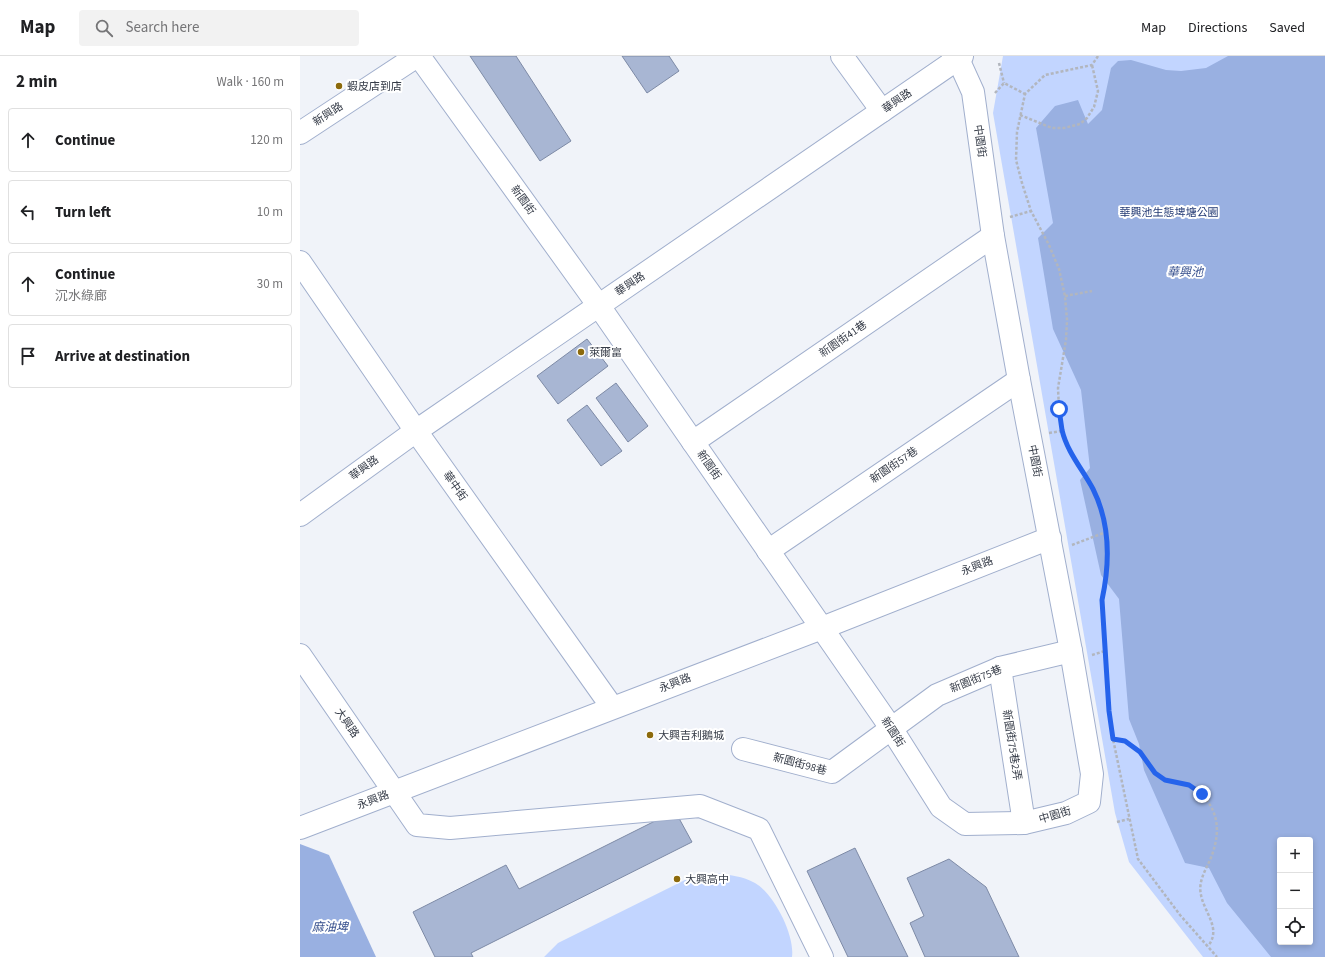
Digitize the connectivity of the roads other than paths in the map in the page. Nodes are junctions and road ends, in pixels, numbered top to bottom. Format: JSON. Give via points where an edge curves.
{"nodes":[{"id":1,"x":418,"y":56,"type":"edge"},
{"id":2,"x":842,"y":56,"type":"edge"},
{"id":3,"x":958,"y":57,"type":"edge"},
{"id":4,"x":882,"y":111,"type":"junction"},
{"id":5,"x":300,"y":133,"type":"edge"},
{"id":6,"x":993,"y":236,"type":"junction"},
{"id":7,"x":300,"y":262,"type":"edge"},
{"id":8,"x":599,"y":306,"type":"junction"},
{"id":9,"x":1019,"y":380,"type":"junction"},
{"id":10,"x":416,"y":431,"type":"junction"},
{"id":11,"x":693,"y":442,"type":"junction"},
{"id":12,"x":300,"y":515,"type":"edge"},
{"id":13,"x":1059,"y":542,"type":"junction"},
{"id":14,"x":768,"y":551,"type":"junction"},
{"id":15,"x":822,"y":628,"type":"junction"},
{"id":16,"x":1079,"y":654,"type":"junction"},
{"id":17,"x":300,"y":655,"type":"edge"},
{"id":18,"x":1000,"y":668,"type":"junction"},
{"id":19,"x":612,"y":707,"type":"junction"},
{"id":20,"x":891,"y":728,"type":"junction"},
{"id":21,"x":743,"y":749,"type":"dead end"},
{"id":22,"x":394,"y":792,"type":"junction"},
{"id":23,"x":1024,"y":823,"type":"junction"},
{"id":24,"x":300,"y":828,"type":"edge"},
{"id":25,"x":822,"y":957,"type":"edge"}],
"edges":[{"from":1,"to":5,"type":"street","name":"新興路"},
{"from":1,"to":8,"type":"street","name":"新園街"},
{"from":2,"to":4,"type":"street"},
{"from":3,"to":4,"type":"street","name":"華興路"},
{"from":3,"to":6,"type":"street","name":"中園街","via":[[973,92]]},
{"from":4,"to":8,"type":"street","name":"華興路"},
{"from":6,"to":9,"type":"street","name":"中園街"},
{"from":6,"to":11,"type":"street","name":"新園街41巷"},
{"from":7,"to":10,"type":"street","name":"華中街"},
{"from":8,"to":10,"type":"street","name":"華興路"},
{"from":8,"to":11,"type":"street","name":"新園街"},
{"from":9,"to":13,"type":"street","name":"中園街"},
{"from":9,"to":14,"type":"street","name":"新園街57巷"},
{"from":10,"to":12,"type":"street","name":"華興路"},
{"from":10,"to":19,"type":"street","name":"華中街"},
{"from":11,"to":14,"type":"street","name":"新園街"},
{"from":13,"to":15,"type":"street","name":"永興路"},
{"from":13,"to":16,"type":"street","name":"中園街"},
{"from":14,"to":15,"type":"street","name":"新園街"},
{"from":15,"to":19,"type":"street","name":"永興路"},
{"from":15,"to":20,"type":"street","name":"新園街"},
{"from":16,"to":18,"type":"street","name":"新園街75巷"},
{"from":16,"to":23,"type":"street","name":"中園街","via":[[1092,774],[1089,802],[1066,813]]},
{"from":17,"to":22,"type":"street","name":"大興路"},
{"from":18,"to":20,"type":"street","name":"新園街75巷","via":[[937,695]]},
{"from":18,"to":23,"type":"street","name":"新園街75巷2弄"},
{"from":19,"to":22,"type":"street","name":"永興路"},
{"from":20,"to":21,"type":"street","name":"新園街98巷","via":[[832,772]]},
{"from":20,"to":23,"type":"street","name":"新園街","via":[[941,807],[965,824]]},
{"from":22,"to":24,"type":"street","name":"永興路"},
{"from":22,"to":25,"type":"street","name":"大興路","via":[[418,825],[450,828],[700,806],[752,826],[759,829]]}]}
